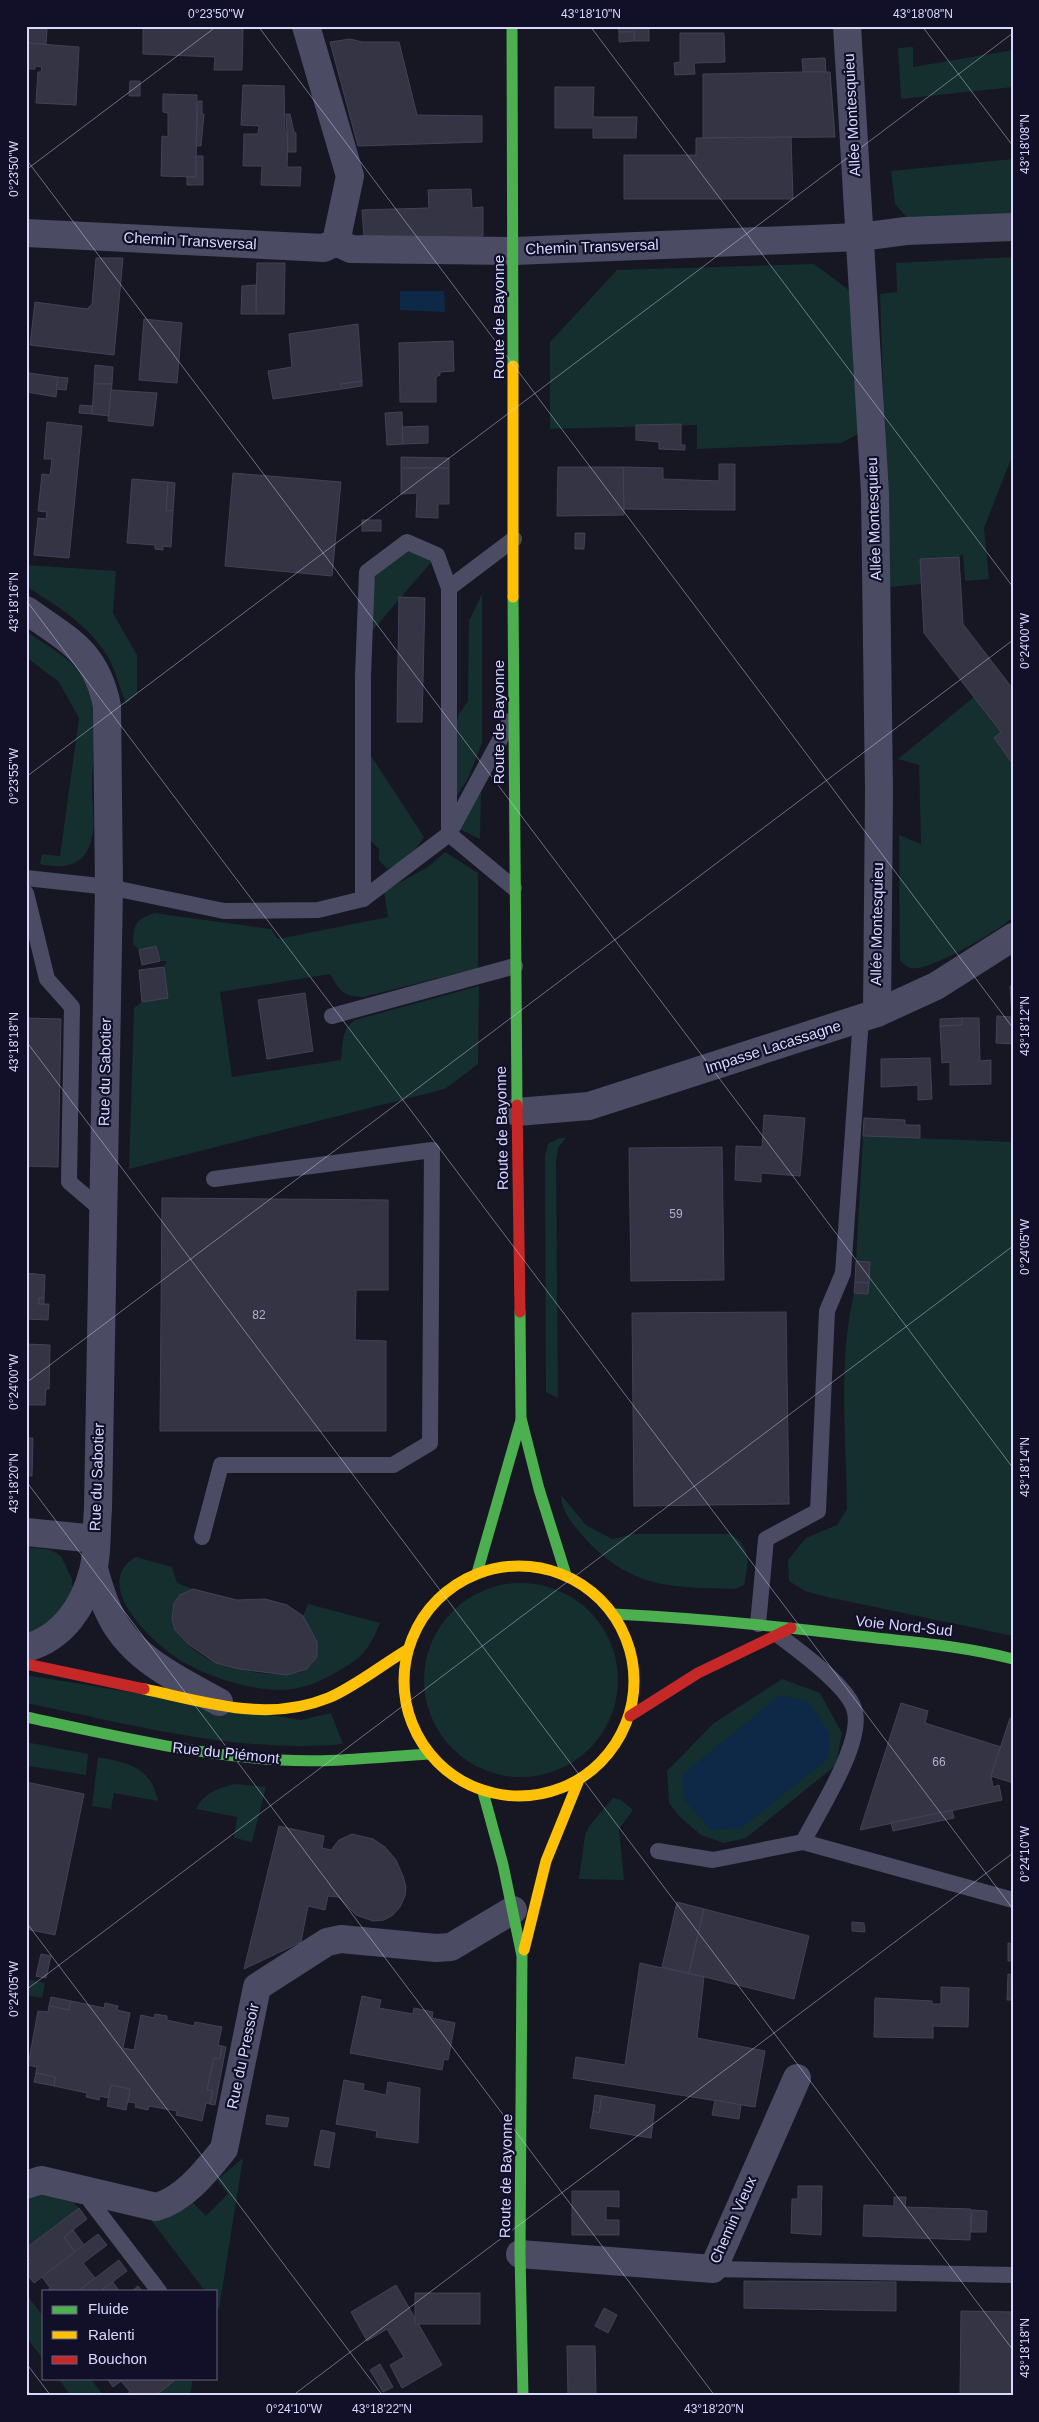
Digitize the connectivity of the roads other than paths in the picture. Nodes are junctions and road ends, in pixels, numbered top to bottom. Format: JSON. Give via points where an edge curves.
{"nodes":[{"id":1,"x":306,"y":26,"type":"edge"},
{"id":2,"x":512,"y":26,"type":"edge"},
{"id":3,"x":847,"y":26,"type":"edge"},
{"id":4,"x":1013,"y":227,"type":"edge"},
{"id":5,"x":26,"y":233,"type":"edge"},
{"id":6,"x":860,"y":237,"type":"junction"},
{"id":7,"x":336,"y":242,"type":"junction"},
{"id":8,"x":514,"y":251,"type":"junction"},
{"id":9,"x":514,"y":539,"type":"junction"},
{"id":10,"x":449,"y":588,"type":"junction"},
{"id":11,"x":26,"y":610,"type":"edge"},
{"id":12,"x":514,"y":713,"type":"junction"},
{"id":13,"x":449,"y":834,"type":"junction"},
{"id":14,"x":26,"y":878,"type":"edge"},
{"id":15,"x":109,"y":887,"type":"junction"},
{"id":16,"x":514,"y":888,"type":"junction"},
{"id":17,"x":26,"y":893,"type":"edge"},
{"id":18,"x":363,"y":899,"type":"junction"},
{"id":19,"x":1013,"y":937,"type":"edge"},
{"id":20,"x":515,"y":966,"type":"junction"},
{"id":21,"x":332,"y":1016,"type":"dead end"},
{"id":22,"x":869,"y":1016,"type":"junction"},
{"id":23,"x":517,"y":1112,"type":"junction"},
{"id":24,"x":214,"y":1178,"type":"dead end"},
{"id":25,"x":103,"y":1211,"type":"junction"},
{"id":26,"x":521,"y":1418,"type":"junction"},
{"id":27,"x":26,"y":1532,"type":"edge"},
{"id":28,"x":202,"y":1537,"type":"dead end"},
{"id":29,"x":96,"y":1539,"type":"junction"},
{"id":30,"x":94,"y":1569,"type":"junction"},
{"id":31,"x":477,"y":1573,"type":"junction"},
{"id":32,"x":566,"y":1575,"type":"junction"},
{"id":33,"x":614,"y":1614,"type":"junction"},
{"id":34,"x":758,"y":1624,"type":"junction"},
{"id":35,"x":785,"y":1631,"type":"junction"},
{"id":36,"x":26,"y":1648,"type":"edge"},
{"id":37,"x":407,"y":1650,"type":"junction"},
{"id":38,"x":1013,"y":1659,"type":"edge"},
{"id":39,"x":26,"y":1664,"type":"edge"},
{"id":40,"x":225,"y":1706,"type":"junction"},
{"id":41,"x":630,"y":1716,"type":"junction"},
{"id":42,"x":26,"y":1717,"type":"edge"},
{"id":43,"x":429,"y":1754,"type":"junction"},
{"id":44,"x":578,"y":1782,"type":"junction"},
{"id":45,"x":483,"y":1792,"type":"junction"},
{"id":46,"x":803,"y":1842,"type":"junction"},
{"id":47,"x":658,"y":1851,"type":"dead end"},
{"id":48,"x":1013,"y":1900,"type":"edge"},
{"id":49,"x":513,"y":1910,"type":"junction"},
{"id":50,"x":522,"y":1956,"type":"junction"},
{"id":51,"x":796,"y":2078,"type":"dead end"},
{"id":52,"x":26,"y":2186,"type":"edge"},
{"id":53,"x":82,"y":2189,"type":"junction"},
{"id":54,"x":520,"y":2254,"type":"junction"},
{"id":55,"x":712,"y":2269,"type":"junction"},
{"id":56,"x":1013,"y":2275,"type":"edge"},
{"id":57,"x":158,"y":2290,"type":"edge"},
{"id":58,"x":523,"y":2396,"type":"edge"}],
"edges":[{"from":1,"to":7,"type":"street","via":[[350,176]]},
{"from":2,"to":8,"type":"main road","name":"Route de Bayonne"},
{"from":3,"to":6,"type":"street","name":"Allée Montesquieu"},
{"from":4,"to":6,"type":"street","name":"Chemin Transversal"},
{"from":5,"to":7,"type":"street","name":"Chemin Transversal","via":[[324,248]]},
{"from":6,"to":8,"type":"street","name":"Chemin Transversal"},
{"from":6,"to":22,"type":"street","name":"Allée Montesquieu","via":[[875,493],[879,792]]},
{"from":7,"to":8,"type":"street","name":"Chemin Transversal","via":[[350,248]]},
{"from":8,"to":9,"type":"main road","name":"Route de Bayonne"},
{"from":9,"to":10,"type":"lane"},
{"from":9,"to":12,"type":"main road","name":"Route de Bayonne"},
{"from":10,"to":13,"type":"lane"},
{"from":10,"to":18,"type":"lane","via":[[437,555],[407,542],[367,572],[363,676]]},
{"from":11,"to":15,"type":"street","name":"Rue du Sabotier","via":[[74,644],[93,663],[103,685],[107,706]]},
{"from":12,"to":13,"type":"lane"},
{"from":12,"to":16,"type":"main road","name":"Route de Bayonne"},
{"from":13,"to":16,"type":"lane"},
{"from":13,"to":18,"type":"lane"},
{"from":14,"to":15,"type":"lane"},
{"from":15,"to":18,"type":"lane","via":[[224,910],[318,910]]},
{"from":15,"to":25,"type":"street","name":"Rue du Sabotier"},
{"from":16,"to":20,"type":"main road","name":"Route de Bayonne"},
{"from":17,"to":25,"type":"lane","via":[[47,979],[72,1007],[69,1182]]},
{"from":19,"to":22,"type":"street","name":"Impasse Lacassagne","via":[[936,986]]},
{"from":20,"to":21,"type":"lane"},
{"from":20,"to":23,"type":"main road","name":"Route de Bayonne"},
{"from":22,"to":23,"type":"street","name":"Impasse Lacassagne","via":[[589,1106]]},
{"from":22,"to":34,"type":"lane","via":[[843,1273],[827,1311],[818,1510],[766,1539]]},
{"from":23,"to":26,"type":"main road","name":"Route de Bayonne"},
{"from":24,"to":28,"type":"lane","via":[[432,1150],[430,1443],[393,1465],[221,1465]]},
{"from":25,"to":29,"type":"street","name":"Rue du Sabotier"},
{"from":26,"to":31,"type":"main road","name":"Route de Bayonne"},
{"from":26,"to":32,"type":"main road","name":"Route de Bayonne"},
{"from":27,"to":29,"type":"street"},
{"from":29,"to":30,"type":"street","name":"Rue du Sabotier"},
{"from":30,"to":36,"type":"street","name":"Rue du Sabotier","via":[[74,1616],[38,1645]]},
{"from":30,"to":40,"type":"street","name":"Rue du Sabotier","via":[[108,1611],[138,1652],[160,1669]]},
{"from":31,"to":32,"type":"main road","via":[[507,1566],[537,1566]]},
{"from":31,"to":37,"type":"main road","via":[[446,1591],[422,1617]]},
{"from":32,"to":33,"type":"main road","via":[[593,1591]]},
{"from":33,"to":34,"type":"main road","name":"Voie Nord-Sud"},
{"from":33,"to":41,"type":"main road","via":[[630,1646],[636,1681]]},
{"from":34,"to":35,"type":"main road","name":"Voie Nord-Sud"},
{"from":35,"to":38,"type":"main road","name":"Voie Nord-Sud","via":[[978,1649]]},
{"from":35,"to":41,"type":"main road","via":[[698,1673]]},
{"from":35,"to":46,"type":"lane","via":[[803,1654],[845,1692],[855,1711],[856,1728],[848,1756]]},
{"from":37,"to":40,"type":"main road","via":[[330,1698],[298,1708],[274,1711]]},
{"from":37,"to":43,"type":"main road","via":[[403,1686],[410,1722]]},
{"from":39,"to":40,"type":"main road"},
{"from":41,"to":44,"type":"main road","via":[[621,1738],[607,1758]]},
{"from":42,"to":43,"type":"main road","name":"Rue du Piémont","via":[[180,1749],[233,1756],[283,1760]]},
{"from":43,"to":45,"type":"main road","via":[[453,1777]]},
{"from":44,"to":45,"type":"main road","via":[[547,1794],[515,1798]]},
{"from":44,"to":50,"type":"main road","name":"Route de Bayonne","via":[[546,1861]]},
{"from":45,"to":49,"type":"main road","name":"Route de Bayonne"},
{"from":46,"to":47,"type":"lane","via":[[713,1860]]},
{"from":46,"to":48,"type":"lane"},
{"from":49,"to":50,"type":"main road","name":"Route de Bayonne"},
{"from":49,"to":53,"type":"street","name":"Rue du Pressoir","via":[[451,1947],[341,1939],[327,1942],[257,1987],[224,2149],[210,2166],[174,2199],[156,2207]]},
{"from":50,"to":54,"type":"main road","name":"Route de Bayonne"},
{"from":51,"to":55,"type":"street","name":"Chemin Vieux"},
{"from":52,"to":53,"type":"street","name":"Rue du Pressoir","via":[[41,2180]]},
{"from":53,"to":57,"type":"lane"},
{"from":54,"to":55,"type":"street","name":"Chemin Vieux"},
{"from":54,"to":58,"type":"main road","name":"Route de Bayonne"},
{"from":55,"to":56,"type":"lane"}]}
